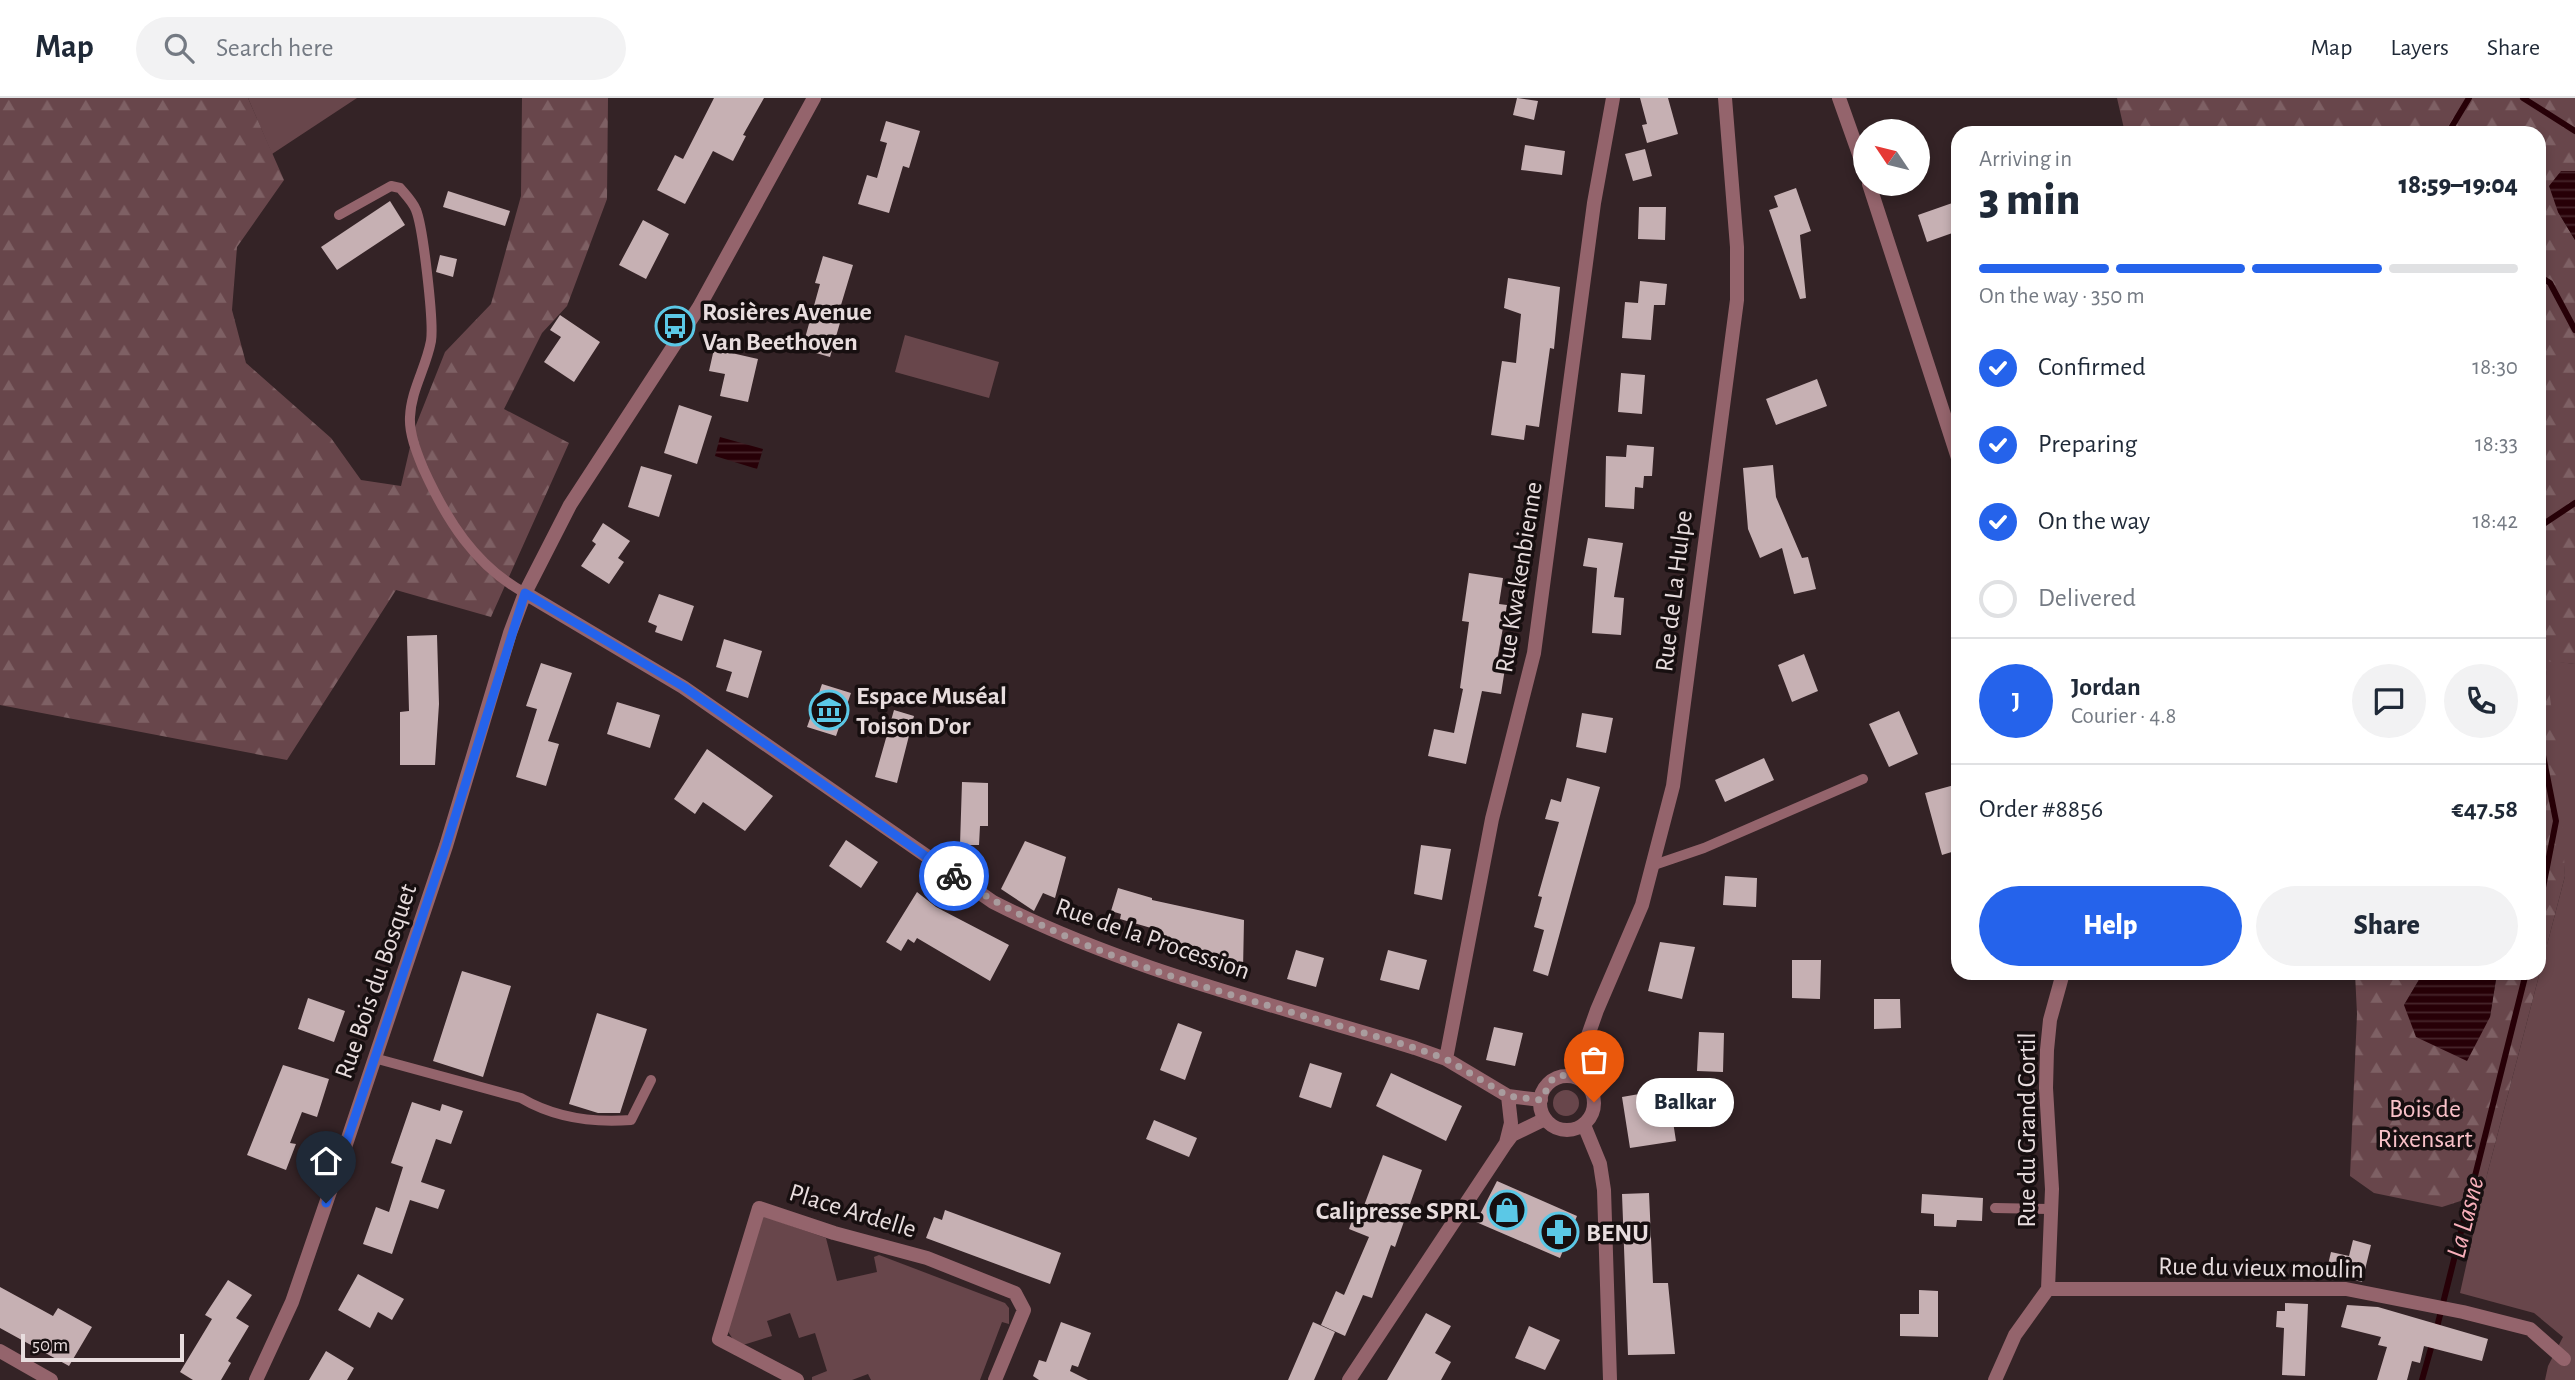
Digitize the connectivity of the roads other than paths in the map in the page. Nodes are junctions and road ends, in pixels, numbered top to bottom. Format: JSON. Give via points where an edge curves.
{"nodes":[{"id":1,"x":814,"y":98,"type":"edge"},
{"id":2,"x":1613,"y":98,"type":"edge"},
{"id":3,"x":1725,"y":98,"type":"edge"},
{"id":4,"x":1839,"y":98,"type":"edge"},
{"id":5,"x":1853,"y":137,"type":"edge"},
{"id":6,"x":1873,"y":196,"type":"edge"},
{"id":7,"x":339,"y":215,"type":"dead end"},
{"id":8,"x":1951,"y":436,"type":"edge"},
{"id":9,"x":525,"y":593,"type":"junction"},
{"id":10,"x":1863,"y":779,"type":"dead end"},
{"id":11,"x":1654,"y":865,"type":"junction"},
{"id":12,"x":2062,"y":980,"type":"edge"},
{"id":13,"x":374,"y":1058,"type":"junction"},
{"id":14,"x":1446,"y":1059,"type":"junction"},
{"id":15,"x":1574,"y":1075,"type":"junction"},
{"id":16,"x":651,"y":1080,"type":"dead end"},
{"id":17,"x":1508,"y":1096,"type":"junction"},
{"id":18,"x":1541,"y":1100,"type":"junction"},
{"id":19,"x":1543,"y":1120,"type":"junction"},
{"id":20,"x":1584,"y":1125,"type":"junction"},
{"id":21,"x":1506,"y":1143,"type":"junction"},
{"id":22,"x":1995,"y":1208,"type":"dead end"},
{"id":23,"x":2052,"y":1209,"type":"junction"},
{"id":24,"x":2049,"y":1289,"type":"junction"},
{"id":25,"x":0,"y":1351,"type":"edge"},
{"id":26,"x":2564,"y":1359,"type":"dead end"},
{"id":27,"x":51,"y":1380,"type":"edge"},
{"id":28,"x":256,"y":1380,"type":"edge"},
{"id":29,"x":797,"y":1380,"type":"edge"},
{"id":30,"x":995,"y":1380,"type":"edge"},
{"id":31,"x":1349,"y":1380,"type":"edge"},
{"id":32,"x":1610,"y":1380,"type":"edge"},
{"id":33,"x":1995,"y":1380,"type":"edge"}],
"edges":[{"from":1,"to":9,"type":"street","name":"Rue Bois du Bosquet","via":[[699,307],[570,505]]},
{"from":2,"to":14,"type":"street","name":"Rue Kwakenbienne","via":[[1594,203],[1534,653],[1492,819]]},
{"from":3,"to":11,"type":"street","name":"Rue de La Hulpe","via":[[1737,300],[1674,786]]},
{"from":4,"to":5,"type":"street"},
{"from":6,"to":8,"type":"street"},
{"from":7,"to":9,"type":"lane","via":[[391,186],[400,188],[417,211],[431,339],[412,394],[409,421],[416,450],[456,531],[494,573]]},
{"from":9,"to":13,"type":"street","name":"Rue Bois du Bosquet"},
{"from":9,"to":14,"type":"street","name":"Rue de la Procession","via":[[684,687],[982,895],[1045,929],[1120,958]]},
{"from":10,"to":11,"type":"lane"},
{"from":11,"to":15,"type":"street","name":"Rue de La Hulpe"},
{"from":12,"to":23,"type":"street","name":"Rue du Grand Cortil","via":[[2047,1050]]},
{"from":13,"to":16,"type":"lane","via":[[596,1123],[631,1120]]},
{"from":13,"to":28,"type":"street","name":"Rue Bois du Bosquet","via":[[292,1302]]},
{"from":14,"to":17,"type":"street","name":"Rue de la Procession"},
{"from":15,"to":18,"type":"street","via":[[1553,1078]]},
{"from":15,"to":20,"type":"street","via":[[1585,1081],[1594,1102]]},
{"from":17,"to":18,"type":"street","name":"Rue de la Procession"},
{"from":17,"to":21,"type":"street","via":[[1511,1123]]},
{"from":18,"to":19,"type":"street"},
{"from":19,"to":20,"type":"street","via":[[1562,1131]]},
{"from":19,"to":21,"type":"street"},
{"from":20,"to":32,"type":"street","via":[[1600,1164],[1604,1190]]},
{"from":21,"to":31,"type":"street"},
{"from":22,"to":23,"type":"lane"},
{"from":23,"to":24,"type":"street","name":"Rue du Grand Cortil"},
{"from":24,"to":26,"type":"street","name":"Rue du vieux moulin","via":[[2346,1289],[2530,1329]]},
{"from":24,"to":33,"type":"street","via":[[2015,1335]]},
{"from":25,"to":27,"type":"street"},
{"from":29,"to":30,"type":"street","name":"Place Ardelle","via":[[719,1339],[759,1208],[927,1258],[1015,1293],[1024,1310]]}]}
